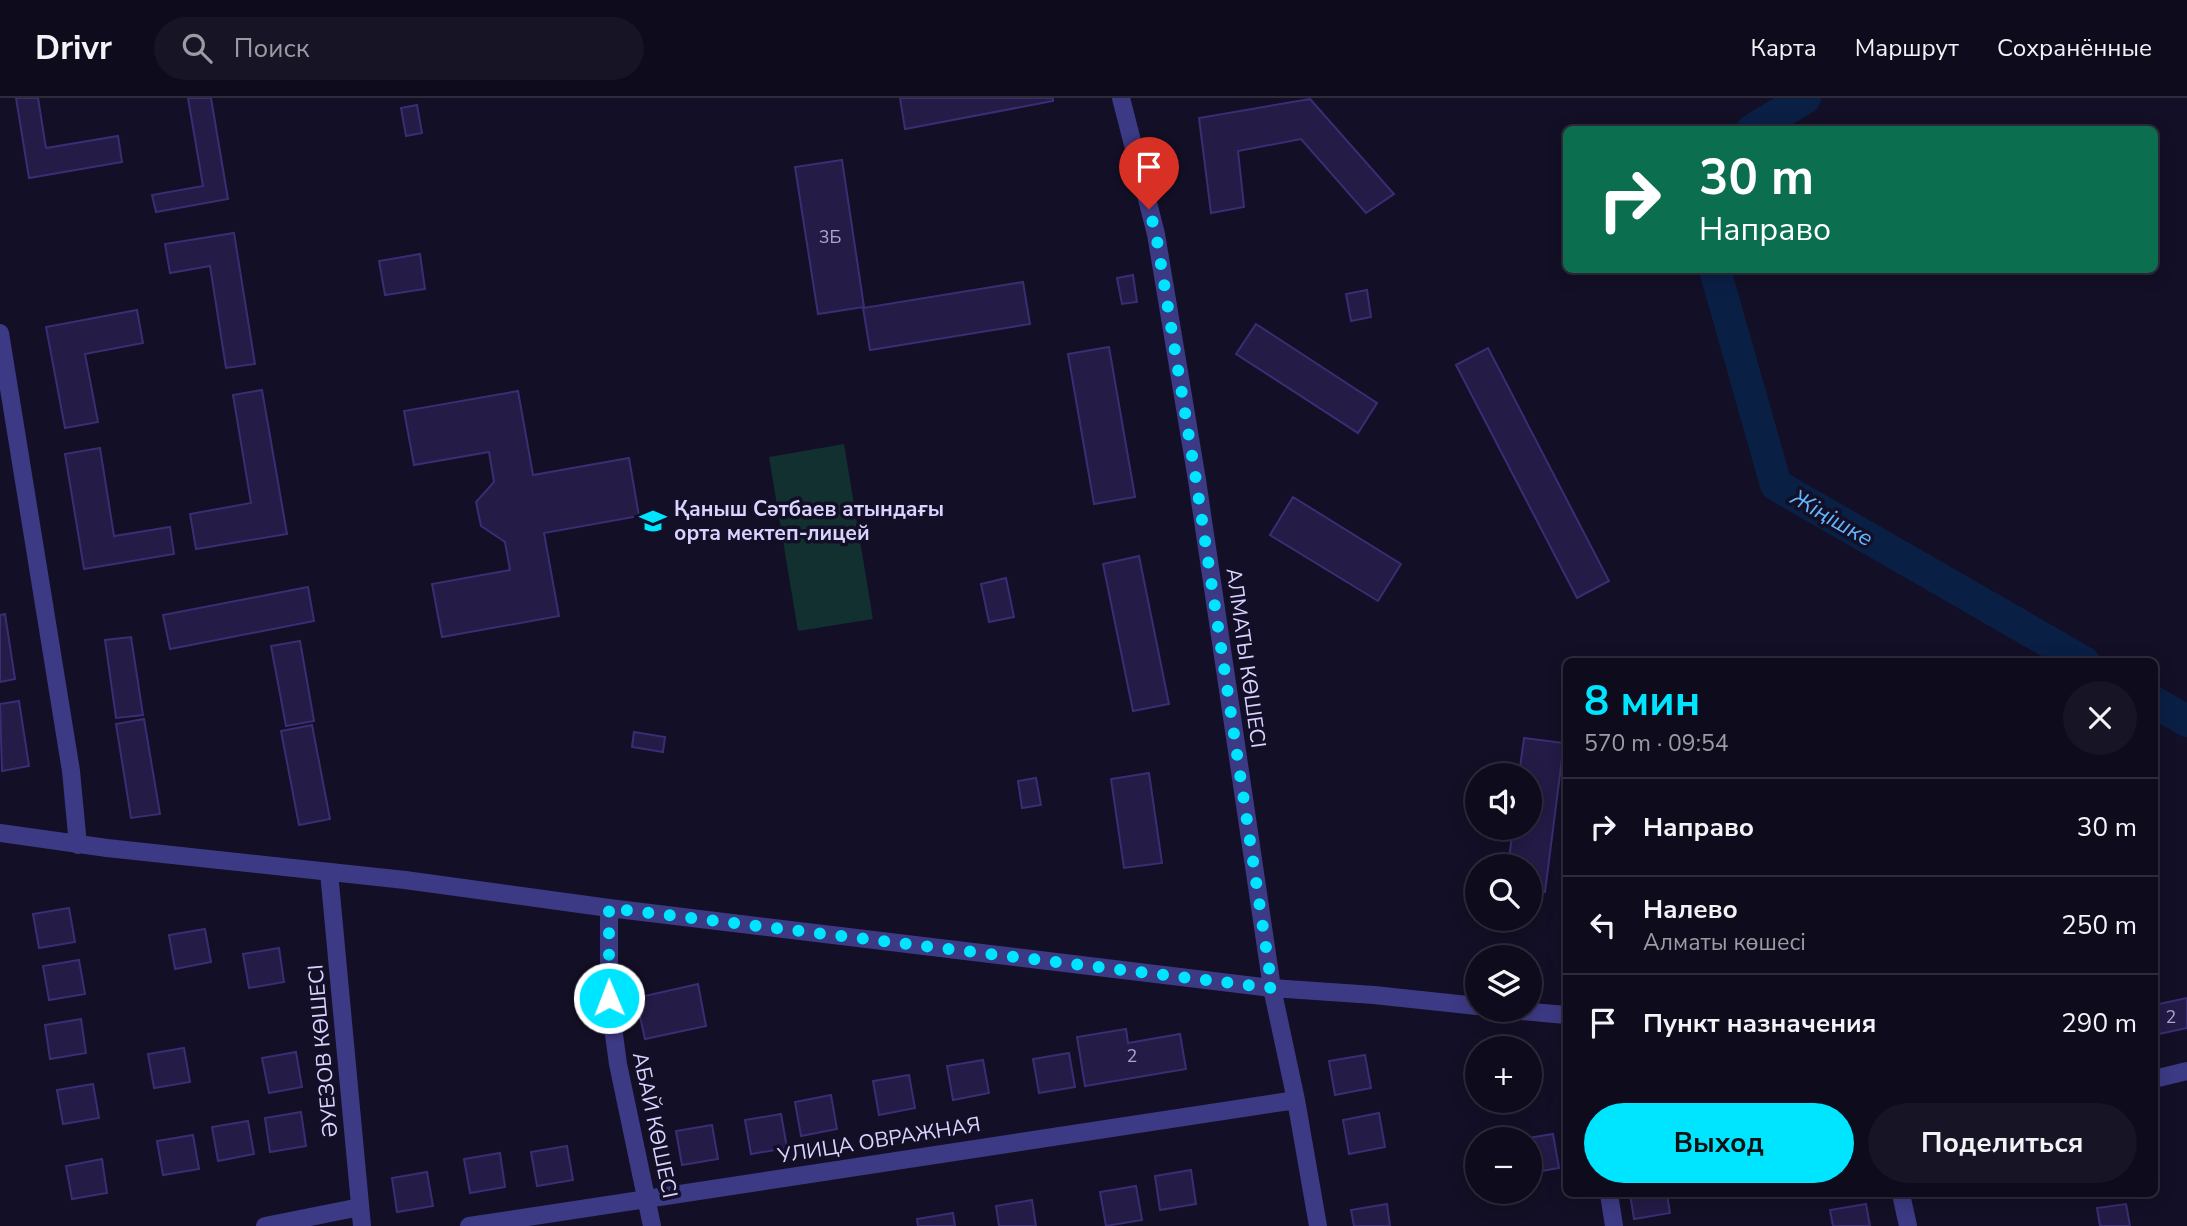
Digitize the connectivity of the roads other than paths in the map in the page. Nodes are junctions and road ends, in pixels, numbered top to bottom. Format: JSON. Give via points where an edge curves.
{"nodes":[{"id":1,"x":1121,"y":98,"type":"edge"},
{"id":2,"x":0,"y":333,"type":"edge"},
{"id":3,"x":0,"y":833,"type":"edge"},
{"id":4,"x":78,"y":845,"type":"junction"},
{"id":5,"x":329,"y":872,"type":"junction"},
{"id":6,"x":609,"y":908,"type":"junction"},
{"id":7,"x":1272,"y":988,"type":"junction"},
{"id":8,"x":1465,"y":1005,"type":"edge"},
{"id":9,"x":1542,"y":1013,"type":"edge"},
{"id":10,"x":1563,"y":1015,"type":"edge"},
{"id":11,"x":2187,"y":1071,"type":"edge"},
{"id":12,"x":2158,"y":1078,"type":"edge"},
{"id":13,"x":1296,"y":1100,"type":"junction"},
{"id":14,"x":1609,"y":1197,"type":"edge"},
{"id":15,"x":1902,"y":1197,"type":"edge"},
{"id":16,"x":648,"y":1198,"type":"junction"},
{"id":17,"x":360,"y":1207,"type":"junction"},
{"id":18,"x":265,"y":1226,"type":"edge"},
{"id":19,"x":362,"y":1226,"type":"edge"},
{"id":20,"x":469,"y":1226,"type":"edge"},
{"id":21,"x":652,"y":1226,"type":"edge"},
{"id":22,"x":1318,"y":1226,"type":"edge"},
{"id":23,"x":1614,"y":1226,"type":"edge"},
{"id":24,"x":1908,"y":1226,"type":"edge"}],
"edges":[{"from":1,"to":7,"type":"street","name":"АЛМАТЫ КӨШЕСІ","via":[[1156,234]]},
{"from":2,"to":4,"type":"street","via":[[71,771]]},
{"from":3,"to":4,"type":"street"},
{"from":4,"to":5,"type":"street"},
{"from":5,"to":6,"type":"street"},
{"from":5,"to":17,"type":"street","name":"ӘУЕЗОВ КӨШЕСІ"},
{"from":6,"to":7,"type":"street"},
{"from":6,"to":16,"type":"street","name":"АБАЙ КӨШЕСІ","via":[[609,998],[618,1063]]},
{"from":7,"to":8,"type":"street"},
{"from":7,"to":13,"type":"street","name":"АЛМАТЫ КӨШЕСІ"},
{"from":9,"to":10,"type":"street"},
{"from":11,"to":12,"type":"street"},
{"from":13,"to":16,"type":"street","name":"УЛИЦА ОВРАЖНАЯ"},
{"from":13,"to":22,"type":"street","name":"АЛМАТЫ КӨШЕСІ"},
{"from":14,"to":23,"type":"street"},
{"from":15,"to":24,"type":"street"},
{"from":16,"to":20,"type":"street","name":"УЛИЦА ОВРАЖНАЯ"},
{"from":16,"to":21,"type":"street","name":"АБАЙ КӨШЕСІ"},
{"from":17,"to":18,"type":"street"},
{"from":17,"to":19,"type":"street","name":"ӘУЕЗОВ КӨШЕСІ"}]}
